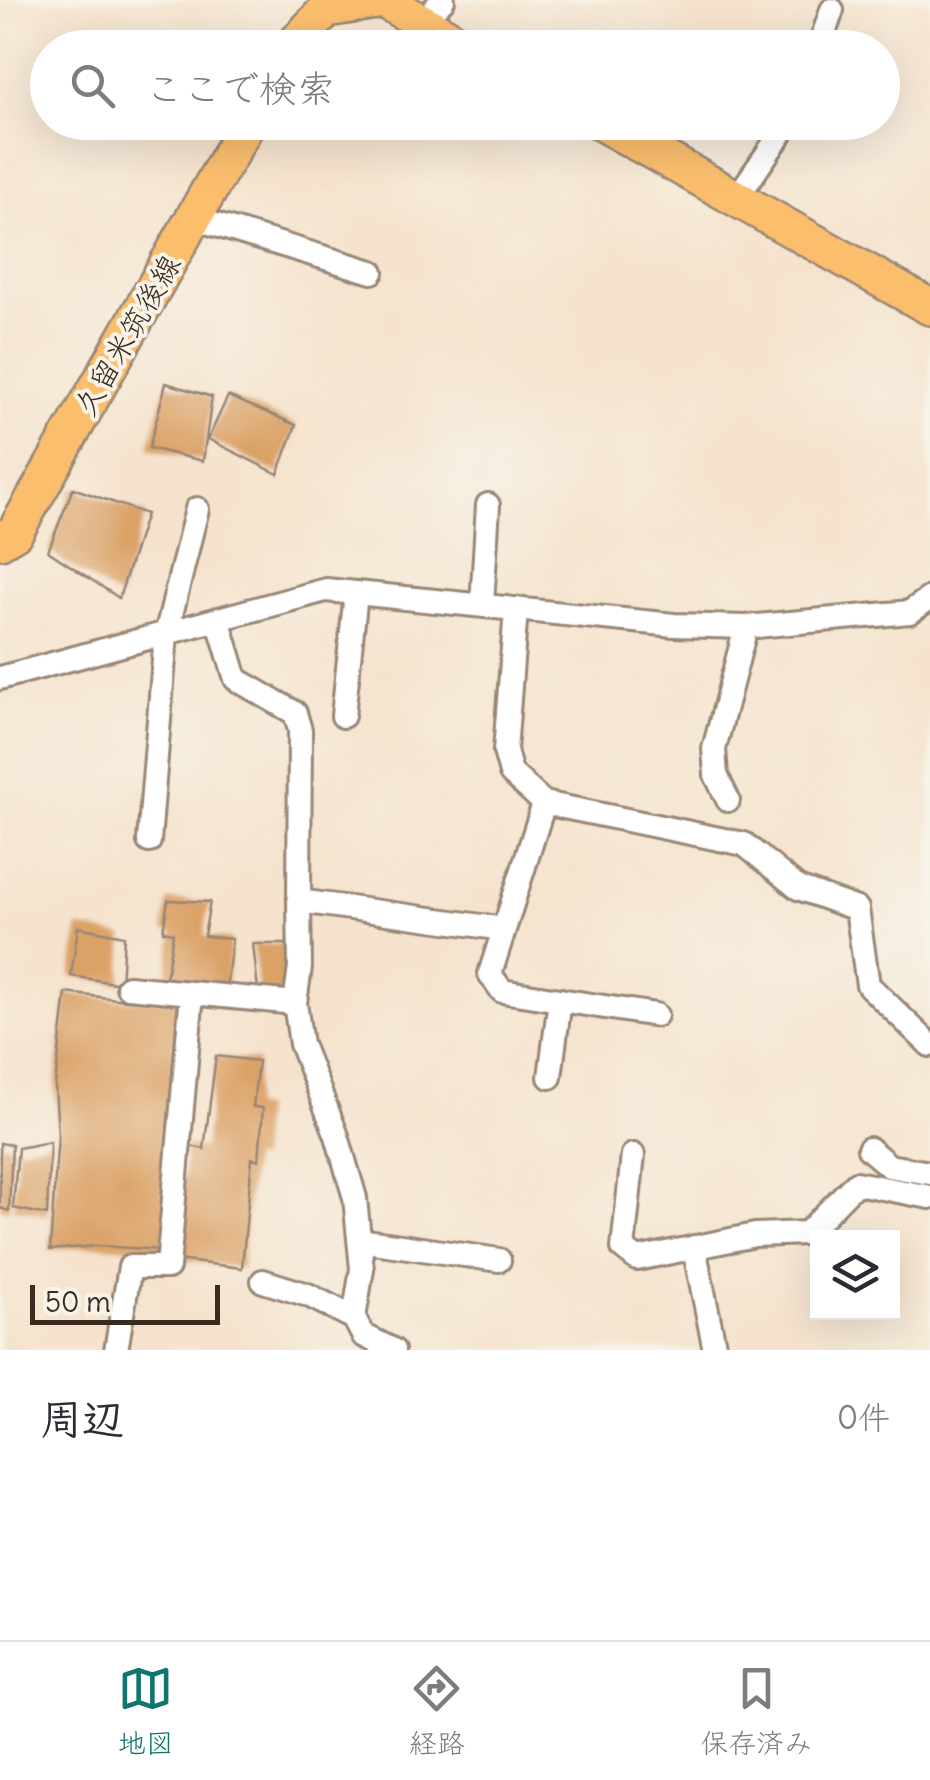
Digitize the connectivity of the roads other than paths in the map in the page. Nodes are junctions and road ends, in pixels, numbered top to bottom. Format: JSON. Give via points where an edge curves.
{"nodes":[{"id":1,"x":832,"y":10,"type":"dead end"},
{"id":2,"x":432,"y":11,"type":"edge"},
{"id":3,"x":308,"y":30,"type":"edge"},
{"id":4,"x":450,"y":30,"type":"edge"},
{"id":5,"x":825,"y":30,"type":"edge"},
{"id":6,"x":238,"y":140,"type":"edge"},
{"id":7,"x":632,"y":140,"type":"edge"},
{"id":8,"x":776,"y":140,"type":"edge"},
{"id":9,"x":736,"y":198,"type":"junction"},
{"id":10,"x":194,"y":218,"type":"junction"},
{"id":11,"x":372,"y":272,"type":"dead end"},
{"id":12,"x":930,"y":307,"type":"edge"},
{"id":13,"x":488,"y":505,"type":"dead end"},
{"id":14,"x":198,"y":509,"type":"dead end"},
{"id":15,"x":0,"y":541,"type":"edge"},
{"id":16,"x":356,"y":593,"type":"junction"},
{"id":17,"x":930,"y":598,"type":"edge"},
{"id":18,"x":482,"y":605,"type":"junction"},
{"id":19,"x":516,"y":609,"type":"junction"},
{"id":20,"x":218,"y":619,"type":"junction"},
{"id":21,"x":746,"y":627,"type":"junction"},
{"id":22,"x":167,"y":633,"type":"junction"},
{"id":23,"x":0,"y":678,"type":"edge"},
{"id":24,"x":343,"y":716,"type":"dead end"},
{"id":25,"x":728,"y":800,"type":"dead end"},
{"id":26,"x":544,"y":803,"type":"junction"},
{"id":27,"x":149,"y":841,"type":"dead end"},
{"id":28,"x":299,"y":901,"type":"junction"},
{"id":29,"x":504,"y":929,"type":"junction"},
{"id":30,"x":128,"y":987,"type":"dead end"},
{"id":31,"x":192,"y":993,"type":"junction"},
{"id":32,"x":560,"y":1000,"type":"junction"},
{"id":33,"x":295,"y":1003,"type":"junction"},
{"id":34,"x":656,"y":1015,"type":"dead end"},
{"id":35,"x":930,"y":1045,"type":"edge"},
{"id":36,"x":550,"y":1077,"type":"dead end"},
{"id":37,"x":869,"y":1149,"type":"dead end"},
{"id":38,"x":632,"y":1156,"type":"dead end"},
{"id":39,"x":930,"y":1173,"type":"edge"},
{"id":40,"x":930,"y":1197,"type":"edge"},
{"id":41,"x":359,"y":1240,"type":"junction"},
{"id":42,"x":694,"y":1247,"type":"junction"},
{"id":43,"x":499,"y":1260,"type":"dead end"},
{"id":44,"x":262,"y":1281,"type":"dead end"},
{"id":45,"x":354,"y":1318,"type":"junction"},
{"id":46,"x":116,"y":1350,"type":"edge"},
{"id":47,"x":393,"y":1350,"type":"edge"},
{"id":48,"x":716,"y":1350,"type":"edge"}],
"edges":[{"from":1,"to":5,"type":"street"},
{"from":2,"to":3,"type":"main road","via":[[382,0],[328,9]]},
{"from":2,"to":4,"type":"main road"},
{"from":6,"to":10,"type":"main road","name":"久留米筑後線"},
{"from":7,"to":9,"type":"main road"},
{"from":8,"to":9,"type":"street"},
{"from":9,"to":12,"type":"main road"},
{"from":10,"to":11,"type":"street"},
{"from":10,"to":15,"type":"main road","name":"久留米筑後線","via":[[14,532]]},
{"from":13,"to":18,"type":"street"},
{"from":14,"to":22,"type":"street"},
{"from":16,"to":18,"type":"street"},
{"from":16,"to":20,"type":"street","via":[[326,590]]},
{"from":16,"to":24,"type":"street"},
{"from":17,"to":21,"type":"street","via":[[910,612]]},
{"from":18,"to":19,"type":"street"},
{"from":19,"to":21,"type":"street"},
{"from":19,"to":26,"type":"street","via":[[505,751],[511,773]]},
{"from":20,"to":22,"type":"street"},
{"from":20,"to":28,"type":"street","via":[[236,680],[295,713],[300,730]]},
{"from":21,"to":25,"type":"street","via":[[714,749],[716,776]]},
{"from":22,"to":23,"type":"street"},
{"from":22,"to":27,"type":"street"},
{"from":26,"to":29,"type":"street"},
{"from":26,"to":35,"type":"street","via":[[744,844],[798,888],[858,909],[868,985]]},
{"from":28,"to":29,"type":"street"},
{"from":28,"to":33,"type":"street"},
{"from":29,"to":32,"type":"street","via":[[490,974],[502,992]]},
{"from":30,"to":31,"type":"street"},
{"from":31,"to":33,"type":"street"},
{"from":31,"to":46,"type":"street","via":[[168,1267],[130,1267]]},
{"from":32,"to":34,"type":"street"},
{"from":32,"to":36,"type":"street"},
{"from":33,"to":41,"type":"street","via":[[301,1044],[355,1198]]},
{"from":37,"to":39,"type":"street","via":[[889,1166]]},
{"from":38,"to":42,"type":"street","via":[[623,1248],[637,1259]]},
{"from":40,"to":42,"type":"street","via":[[856,1183],[807,1233]]},
{"from":41,"to":43,"type":"street"},
{"from":41,"to":45,"type":"street"},
{"from":42,"to":48,"type":"street"},
{"from":44,"to":45,"type":"street"},
{"from":45,"to":47,"type":"street","via":[[363,1335]]}]}
